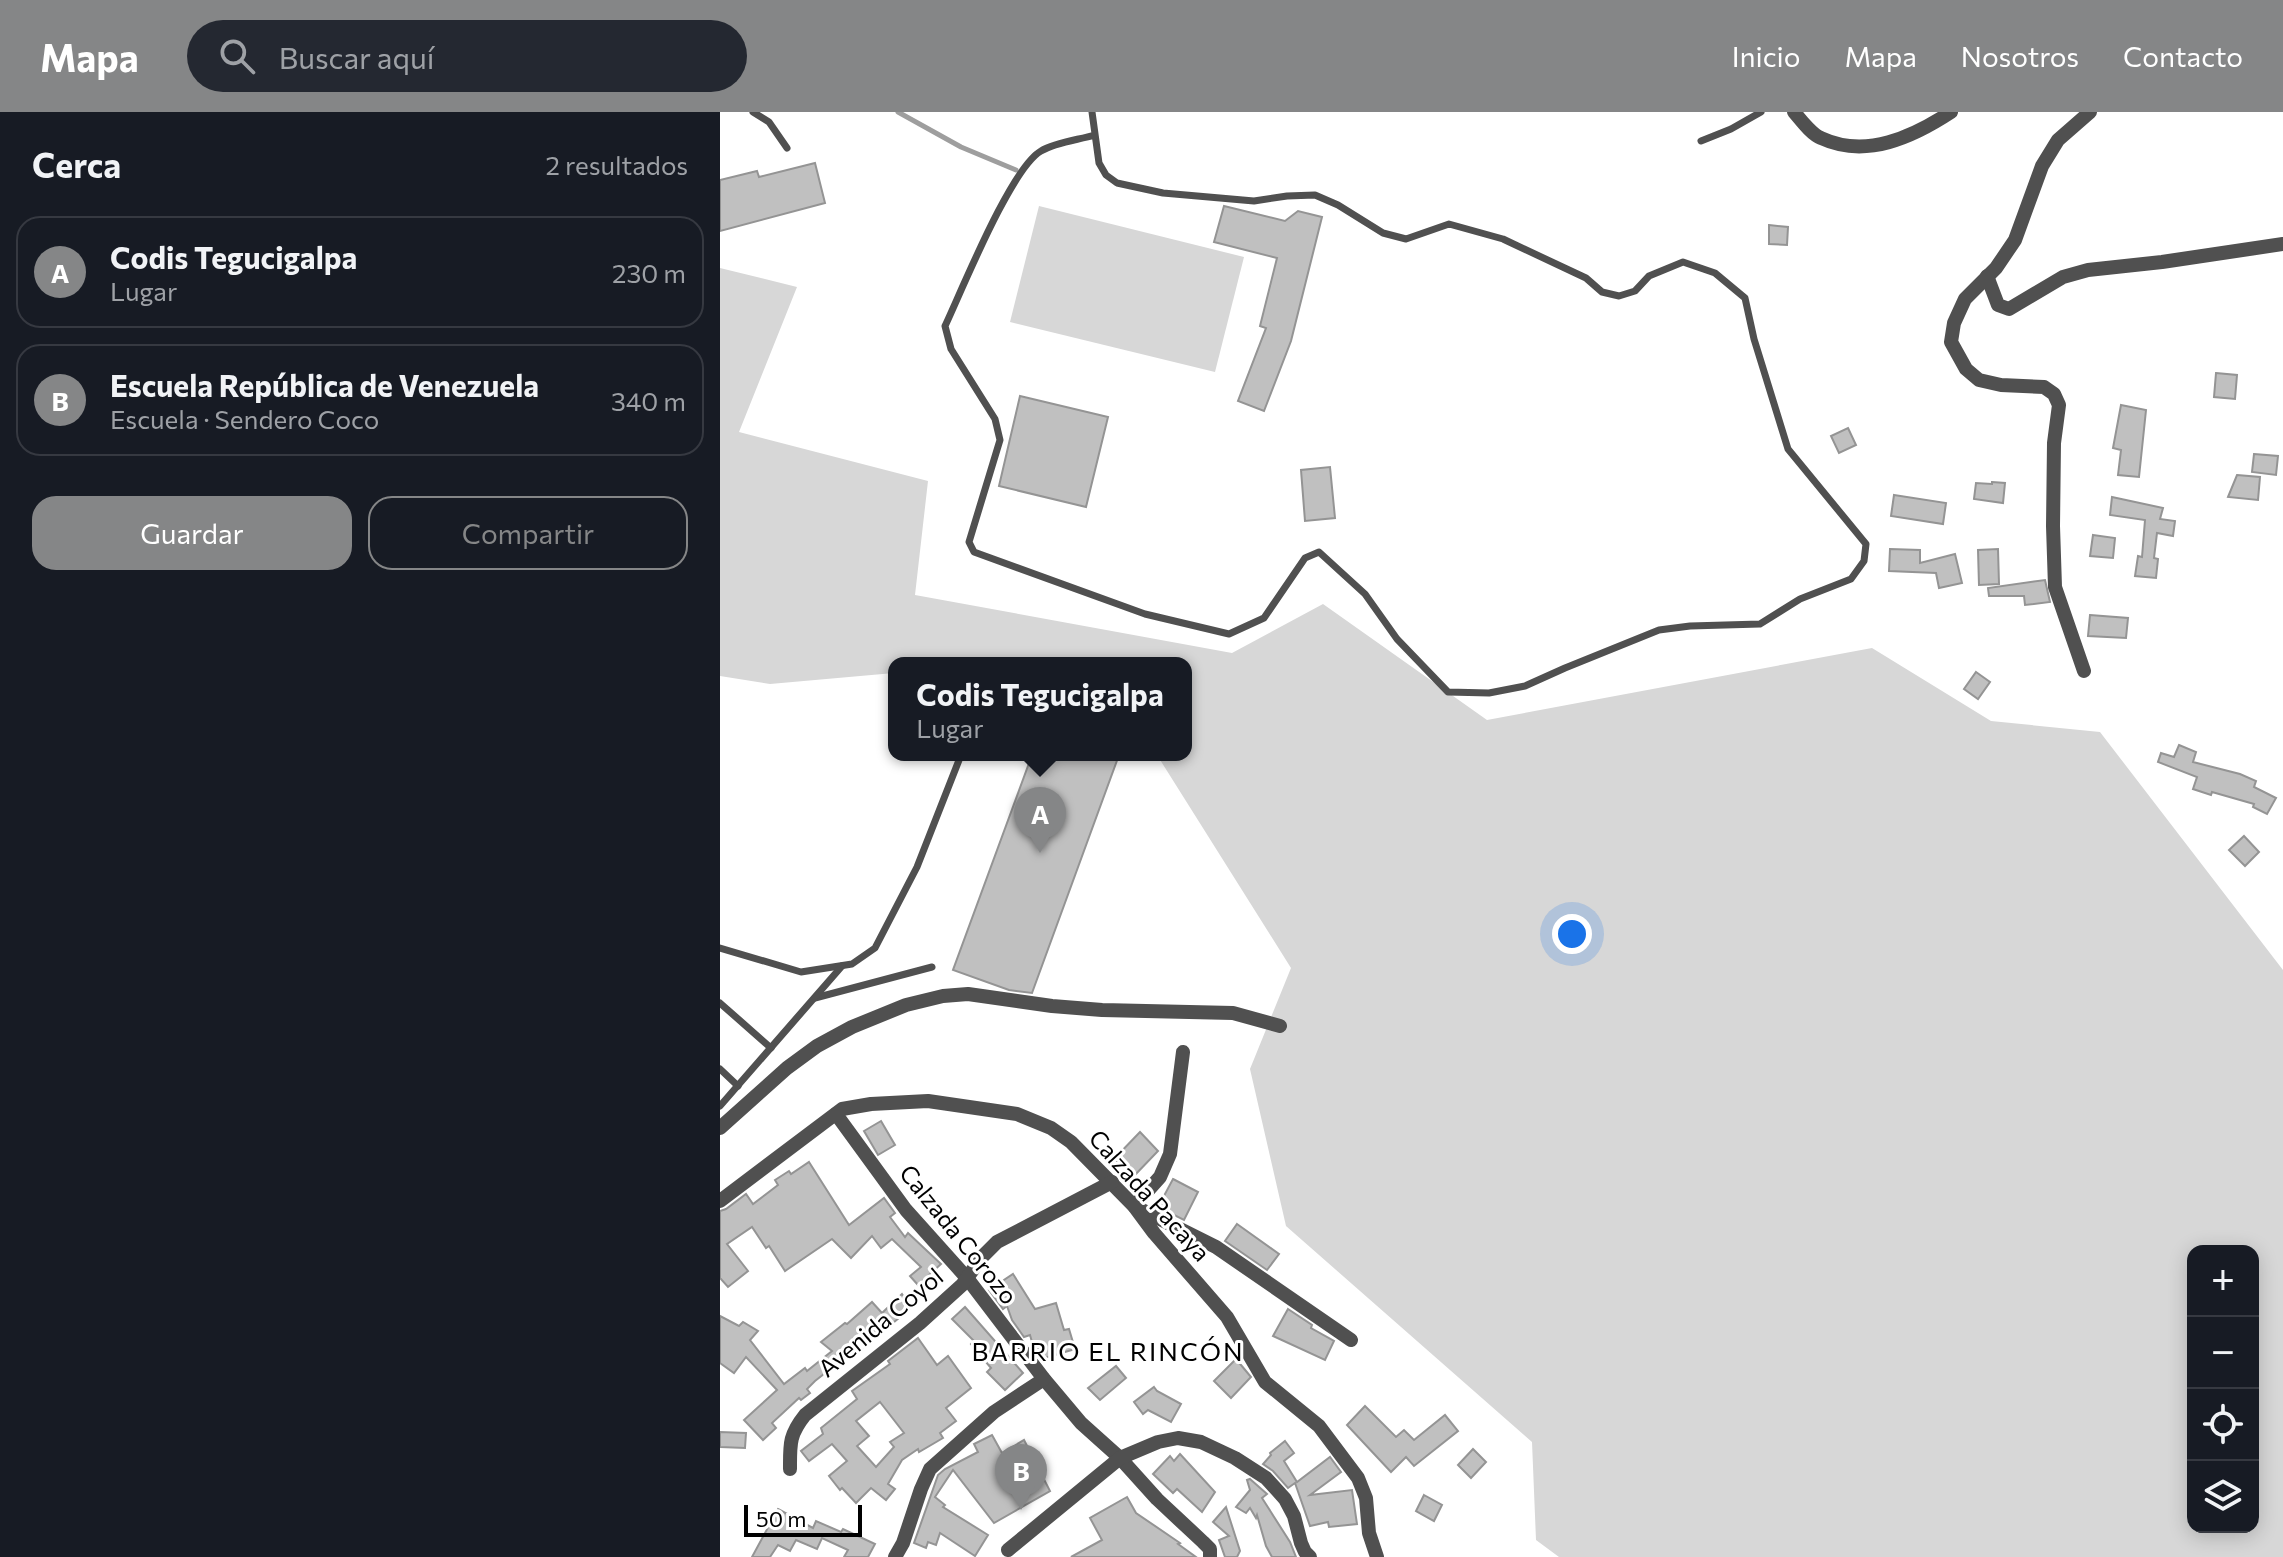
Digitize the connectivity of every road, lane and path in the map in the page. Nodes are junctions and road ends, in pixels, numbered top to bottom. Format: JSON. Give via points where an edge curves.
{"nodes":[{"id":1,"x":753,"y":112,"type":"edge"},
{"id":2,"x":1092,"y":112,"type":"edge"},
{"id":3,"x":1761,"y":112,"type":"edge"},
{"id":4,"x":1794,"y":112,"type":"edge"},
{"id":5,"x":1951,"y":112,"type":"edge"},
{"id":6,"x":2090,"y":112,"type":"edge"},
{"id":7,"x":1095,"y":135,"type":"junction"},
{"id":8,"x":1701,"y":141,"type":"dead end"},
{"id":9,"x":787,"y":148,"type":"dead end"},
{"id":10,"x":2283,"y":244,"type":"edge"},
{"id":11,"x":1987,"y":276,"type":"junction"},
{"id":12,"x":2084,"y":671,"type":"dead end"},
{"id":13,"x":959,"y":761,"type":"edge"},
{"id":14,"x":720,"y":948,"type":"edge"},
{"id":15,"x":843,"y":965,"type":"junction"},
{"id":16,"x":932,"y":967,"type":"dead end"},
{"id":17,"x":815,"y":998,"type":"junction"},
{"id":18,"x":720,"y":1003,"type":"edge"},
{"id":19,"x":1280,"y":1026,"type":"dead end"},
{"id":20,"x":771,"y":1048,"type":"junction"},
{"id":21,"x":1183,"y":1052,"type":"dead end"},
{"id":22,"x":720,"y":1069,"type":"edge"},
{"id":23,"x":738,"y":1086,"type":"junction"},
{"id":24,"x":720,"y":1106,"type":"edge"},
{"id":25,"x":836,"y":1114,"type":"junction"},
{"id":26,"x":720,"y":1128,"type":"edge"},
{"id":27,"x":1112,"y":1182,"type":"junction"},
{"id":28,"x":720,"y":1201,"type":"edge"},
{"id":29,"x":1134,"y":1206,"type":"junction"},
{"id":30,"x":967,"y":1278,"type":"junction"},
{"id":31,"x":1351,"y":1340,"type":"dead end"},
{"id":32,"x":1044,"y":1379,"type":"junction"},
{"id":33,"x":1120,"y":1458,"type":"junction"},
{"id":34,"x":790,"y":1469,"type":"dead end"},
{"id":35,"x":1008,"y":1550,"type":"dead end"},
{"id":36,"x":895,"y":1557,"type":"edge"},
{"id":37,"x":1210,"y":1557,"type":"edge"},
{"id":38,"x":1310,"y":1557,"type":"edge"},
{"id":39,"x":1377,"y":1557,"type":"edge"}],
"edges":[{"from":1,"to":9,"type":"lane","via":[[769,122]]},
{"from":2,"to":7,"type":"lane"},
{"from":3,"to":8,"type":"lane"},
{"from":4,"to":5,"type":"street","via":[[1818,137],[1867,146],[1895,142]]},
{"from":6,"to":11,"type":"street","via":[[2058,140],[2042,166],[2015,240]]},
{"from":7,"to":7,"type":"lane","via":[[1099,163],[1117,183],[1254,201],[1315,195],[1383,233],[1406,239],[1449,224],[1503,239],[1619,296],[1683,262],[1715,273],[1745,298],[1788,449],[1866,544],[1864,561],[1851,579],[1800,599],[1760,624],[1659,630],[1525,686],[1489,693],[1448,692],[1397,639],[1365,594],[1319,552],[1305,558],[1264,618],[1229,634],[1145,614],[974,552],[969,542],[999,430],[951,349],[945,326],[1012,185],[1032,157]]},
{"from":10,"to":11,"type":"street","via":[[2088,270],[2063,277],[2009,309],[1998,305]]},
{"from":11,"to":12,"type":"street","via":[[1965,299],[1951,342],[1979,380],[2044,387],[2059,405],[2054,443],[2055,587]]},
{"from":13,"to":15,"type":"lane","via":[[917,867],[875,948]]},
{"from":14,"to":15,"type":"lane","via":[[801,972]]},
{"from":15,"to":17,"type":"lane"},
{"from":16,"to":17,"type":"lane"},
{"from":17,"to":20,"type":"lane"},
{"from":18,"to":20,"type":"lane"},
{"from":19,"to":26,"type":"street","via":[[1233,1013],[1102,1010],[968,994],[943,996],[906,1005],[817,1046]]},
{"from":20,"to":23,"type":"lane"},
{"from":21,"to":29,"type":"street","via":[[1170,1154],[1160,1177]]},
{"from":22,"to":23,"type":"lane"},
{"from":23,"to":24,"type":"lane"},
{"from":25,"to":27,"type":"street","name":"Calzada Pacaya","via":[[871,1104],[928,1101],[1017,1114],[1071,1142]]},
{"from":25,"to":28,"type":"street","name":"Calzada Pacaya"},
{"from":25,"to":30,"type":"street","name":"Calzada Corozo","via":[[906,1210]]},
{"from":27,"to":29,"type":"street","name":"Calzada Pacaya"},
{"from":27,"to":30,"type":"street","name":"Avenida Coyol","via":[[997,1242]]},
{"from":29,"to":31,"type":"street","via":[[1216,1247]]},
{"from":29,"to":39,"type":"street","name":"Calzada Pacaya","via":[[1227,1317],[1265,1382],[1319,1426],[1358,1478]]},
{"from":30,"to":32,"type":"street","name":"Calzada Corozo"},
{"from":30,"to":34,"type":"street","name":"Avenida Coyol","via":[[920,1323],[805,1415],[790,1443]]},
{"from":32,"to":33,"type":"street","name":"Calzada Corozo"},
{"from":32,"to":36,"type":"street","via":[[994,1412],[930,1469]]},
{"from":33,"to":35,"type":"street"},
{"from":33,"to":37,"type":"street","name":"Calzada Corozo","via":[[1210,1549]]},
{"from":33,"to":38,"type":"street","via":[[1178,1438],[1235,1458],[1266,1478],[1285,1499]]}]}
